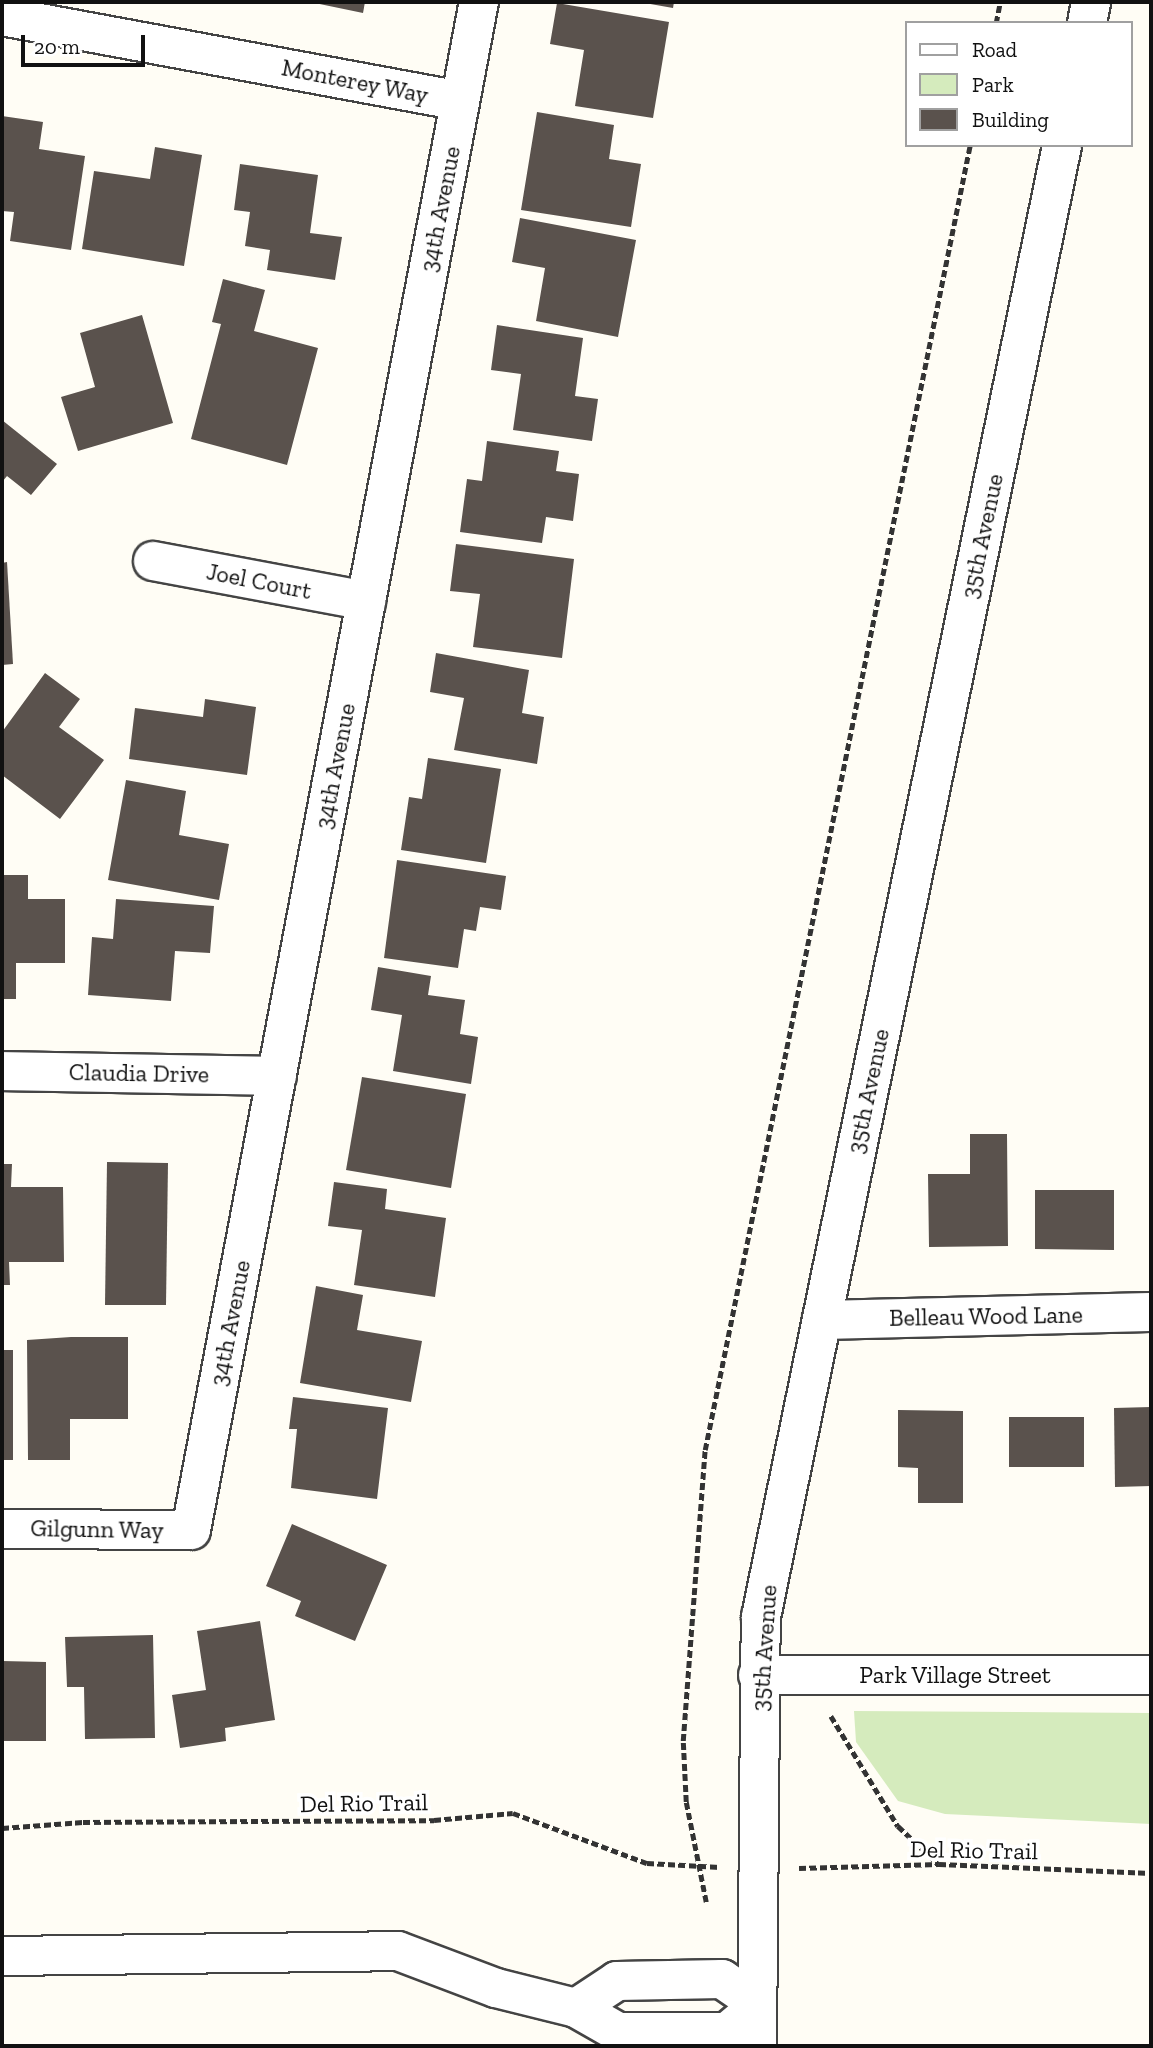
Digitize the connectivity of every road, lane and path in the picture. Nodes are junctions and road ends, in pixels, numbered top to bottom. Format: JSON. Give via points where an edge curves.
{"nodes":[{"id":1,"x":479,"y":2,"type":"edge"},
{"id":2,"x":1000,"y":2,"type":"edge"},
{"id":3,"x":1091,"y":2,"type":"edge"},
{"id":4,"x":2,"y":16,"type":"edge"},
{"id":5,"x":996,"y":21,"type":"edge"},
{"id":6,"x":1087,"y":21,"type":"edge"},
{"id":7,"x":460,"y":101,"type":"junction"},
{"id":8,"x":970,"y":147,"type":"edge"},
{"id":9,"x":1062,"y":147,"type":"edge"},
{"id":10,"x":153,"y":561,"type":"dead end"},
{"id":11,"x":366,"y":601,"type":"junction"},
{"id":12,"x":2,"y":1071,"type":"edge"},
{"id":13,"x":277,"y":1076,"type":"junction"},
{"id":14,"x":1151,"y":1312,"type":"edge"},
{"id":15,"x":822,"y":1320,"type":"junction"},
{"id":16,"x":2,"y":1528,"type":"edge"},
{"id":17,"x":191,"y":1531,"type":"joint"},
{"id":18,"x":808,"y":1674,"type":"junction"},
{"id":19,"x":758,"y":1675,"type":"junction"},
{"id":20,"x":1151,"y":1675,"type":"edge"},
{"id":21,"x":2,"y":1828,"type":"edge"},
{"id":22,"x":939,"y":1864,"type":"junction"},
{"id":23,"x":700,"y":1867,"type":"junction"},
{"id":24,"x":717,"y":1867,"type":"dead end"},
{"id":25,"x":795,"y":1868,"type":"dead end"},
{"id":26,"x":1151,"y":1873,"type":"edge"},
{"id":27,"x":706,"y":1902,"type":"dead end"},
{"id":28,"x":2,"y":1956,"type":"edge"},
{"id":29,"x":757,"y":2005,"type":"junction"},
{"id":30,"x":576,"y":2008,"type":"junction"},
{"id":31,"x":757,"y":2046,"type":"edge"}],
"edges":[{"from":1,"to":7,"type":"street","name":"34th Avenue"},
{"from":2,"to":5,"type":"path"},
{"from":3,"to":6,"type":"street"},
{"from":4,"to":7,"type":"street","name":"Monterey Way"},
{"from":7,"to":11,"type":"street","name":"34th Avenue"},
{"from":8,"to":23,"type":"path","via":[[705,1450],[683,1741],[686,1802]]},
{"from":9,"to":15,"type":"street","name":"35th Avenue"},
{"from":10,"to":11,"type":"street","name":"Joel Court"},
{"from":11,"to":13,"type":"street","name":"34th Avenue"},
{"from":12,"to":13,"type":"street","name":"Claudia Drive"},
{"from":13,"to":17,"type":"street","name":"34th Avenue"},
{"from":14,"to":15,"type":"street","name":"Belleau Wood Lane"},
{"from":15,"to":19,"type":"street","name":"35th Avenue","via":[[761,1617]]},
{"from":16,"to":17,"type":"street","name":"Gilgunn Way"},
{"from":18,"to":19,"type":"street","name":"Park Village Street"},
{"from":18,"to":20,"type":"street","name":"Park Village Street"},
{"from":18,"to":22,"type":"path","via":[[883,1805]]},
{"from":19,"to":29,"type":"street","name":"35th Avenue"},
{"from":21,"to":23,"type":"path","name":"Del Rio Trail","via":[[83,1822],[434,1820],[513,1812],[647,1863]]},
{"from":22,"to":25,"type":"path","name":"Del Rio Trail"},
{"from":22,"to":26,"type":"path","name":"Del Rio Trail"},
{"from":23,"to":24,"type":"path","name":"Del Rio Trail"},
{"from":23,"to":27,"type":"path"},
{"from":28,"to":30,"type":"street","via":[[398,1951],[496,1988]]},
{"from":29,"to":30,"type":"street","via":[[722,1979],[617,1981]]},
{"from":29,"to":30,"type":"street","via":[[727,2032],[618,2032]]},
{"from":29,"to":31,"type":"street","name":"35th Avenue"}]}
